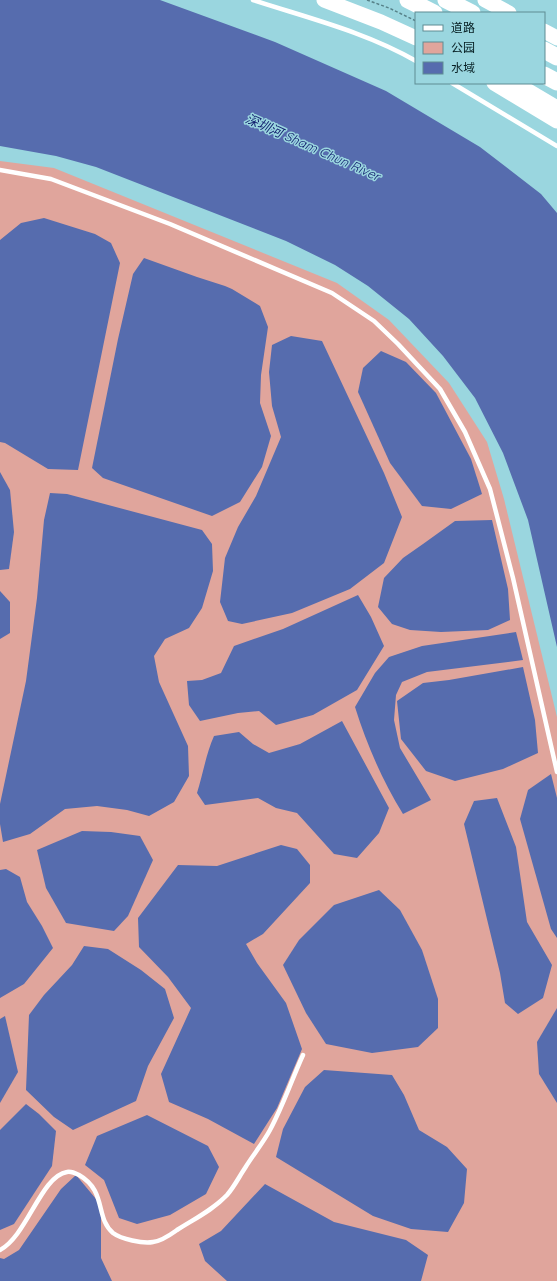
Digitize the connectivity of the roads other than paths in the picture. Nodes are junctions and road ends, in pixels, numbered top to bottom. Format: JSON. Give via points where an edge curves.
{"nodes":[{"id":1,"x":253,"y":0,"type":"edge"},
{"id":2,"x":324,"y":0,"type":"edge"},
{"id":3,"x":408,"y":0,"type":"edge"},
{"id":4,"x":433,"y":0,"type":"edge"},
{"id":5,"x":446,"y":0,"type":"edge"},
{"id":6,"x":485,"y":0,"type":"edge"},
{"id":7,"x":432,"y":12,"type":"edge"},
{"id":8,"x":438,"y":12,"type":"edge"},
{"id":9,"x":470,"y":12,"type":"edge"},
{"id":10,"x":507,"y":12,"type":"edge"},
{"id":11,"x":545,"y":32,"type":"edge"},
{"id":12,"x":415,"y":38,"type":"edge"},
{"id":13,"x":557,"y":38,"type":"edge"},
{"id":14,"x":545,"y":51,"type":"edge"},
{"id":15,"x":557,"y":57,"type":"edge"},
{"id":16,"x":415,"y":60,"type":"edge"},
{"id":17,"x":545,"y":76,"type":"edge"},
{"id":18,"x":557,"y":82,"type":"edge"},
{"id":19,"x":454,"y":84,"type":"edge"},
{"id":20,"x":496,"y":84,"type":"edge"},
{"id":21,"x":515,"y":84,"type":"edge"},
{"id":22,"x":557,"y":109,"type":"edge"},
{"id":23,"x":557,"y":121,"type":"edge"},
{"id":24,"x":557,"y":146,"type":"edge"},
{"id":25,"x":0,"y":170,"type":"edge"},
{"id":26,"x":557,"y":772,"type":"edge"},
{"id":27,"x":303,"y":1055,"type":"dead end"},
{"id":28,"x":0,"y":1250,"type":"edge"}],
"edges":[{"from":1,"to":16,"type":"lane","via":[[358,34]]},
{"from":2,"to":12,"type":"main road"},
{"from":3,"to":7,"type":"highway"},
{"from":4,"to":8,"type":"highway"},
{"from":5,"to":9,"type":"highway"},
{"from":6,"to":10,"type":"main road"},
{"from":11,"to":13,"type":"main road"},
{"from":14,"to":15,"type":"highway"},
{"from":17,"to":18,"type":"highway"},
{"from":19,"to":24,"type":"lane"},
{"from":20,"to":23,"type":"main road"},
{"from":21,"to":22,"type":"highway"},
{"from":25,"to":26,"type":"lane","via":[[51,179],[170,224],[332,293],[374,322],[440,389],[465,432],[490,489]]},
{"from":27,"to":28,"type":"lane","via":[[270,1130],[228,1195],[209,1210],[163,1239],[153,1243],[134,1241],[112,1233],[106,1224],[96,1191],[83,1177],[68,1171],[58,1175],[49,1184],[14,1239]]}]}
